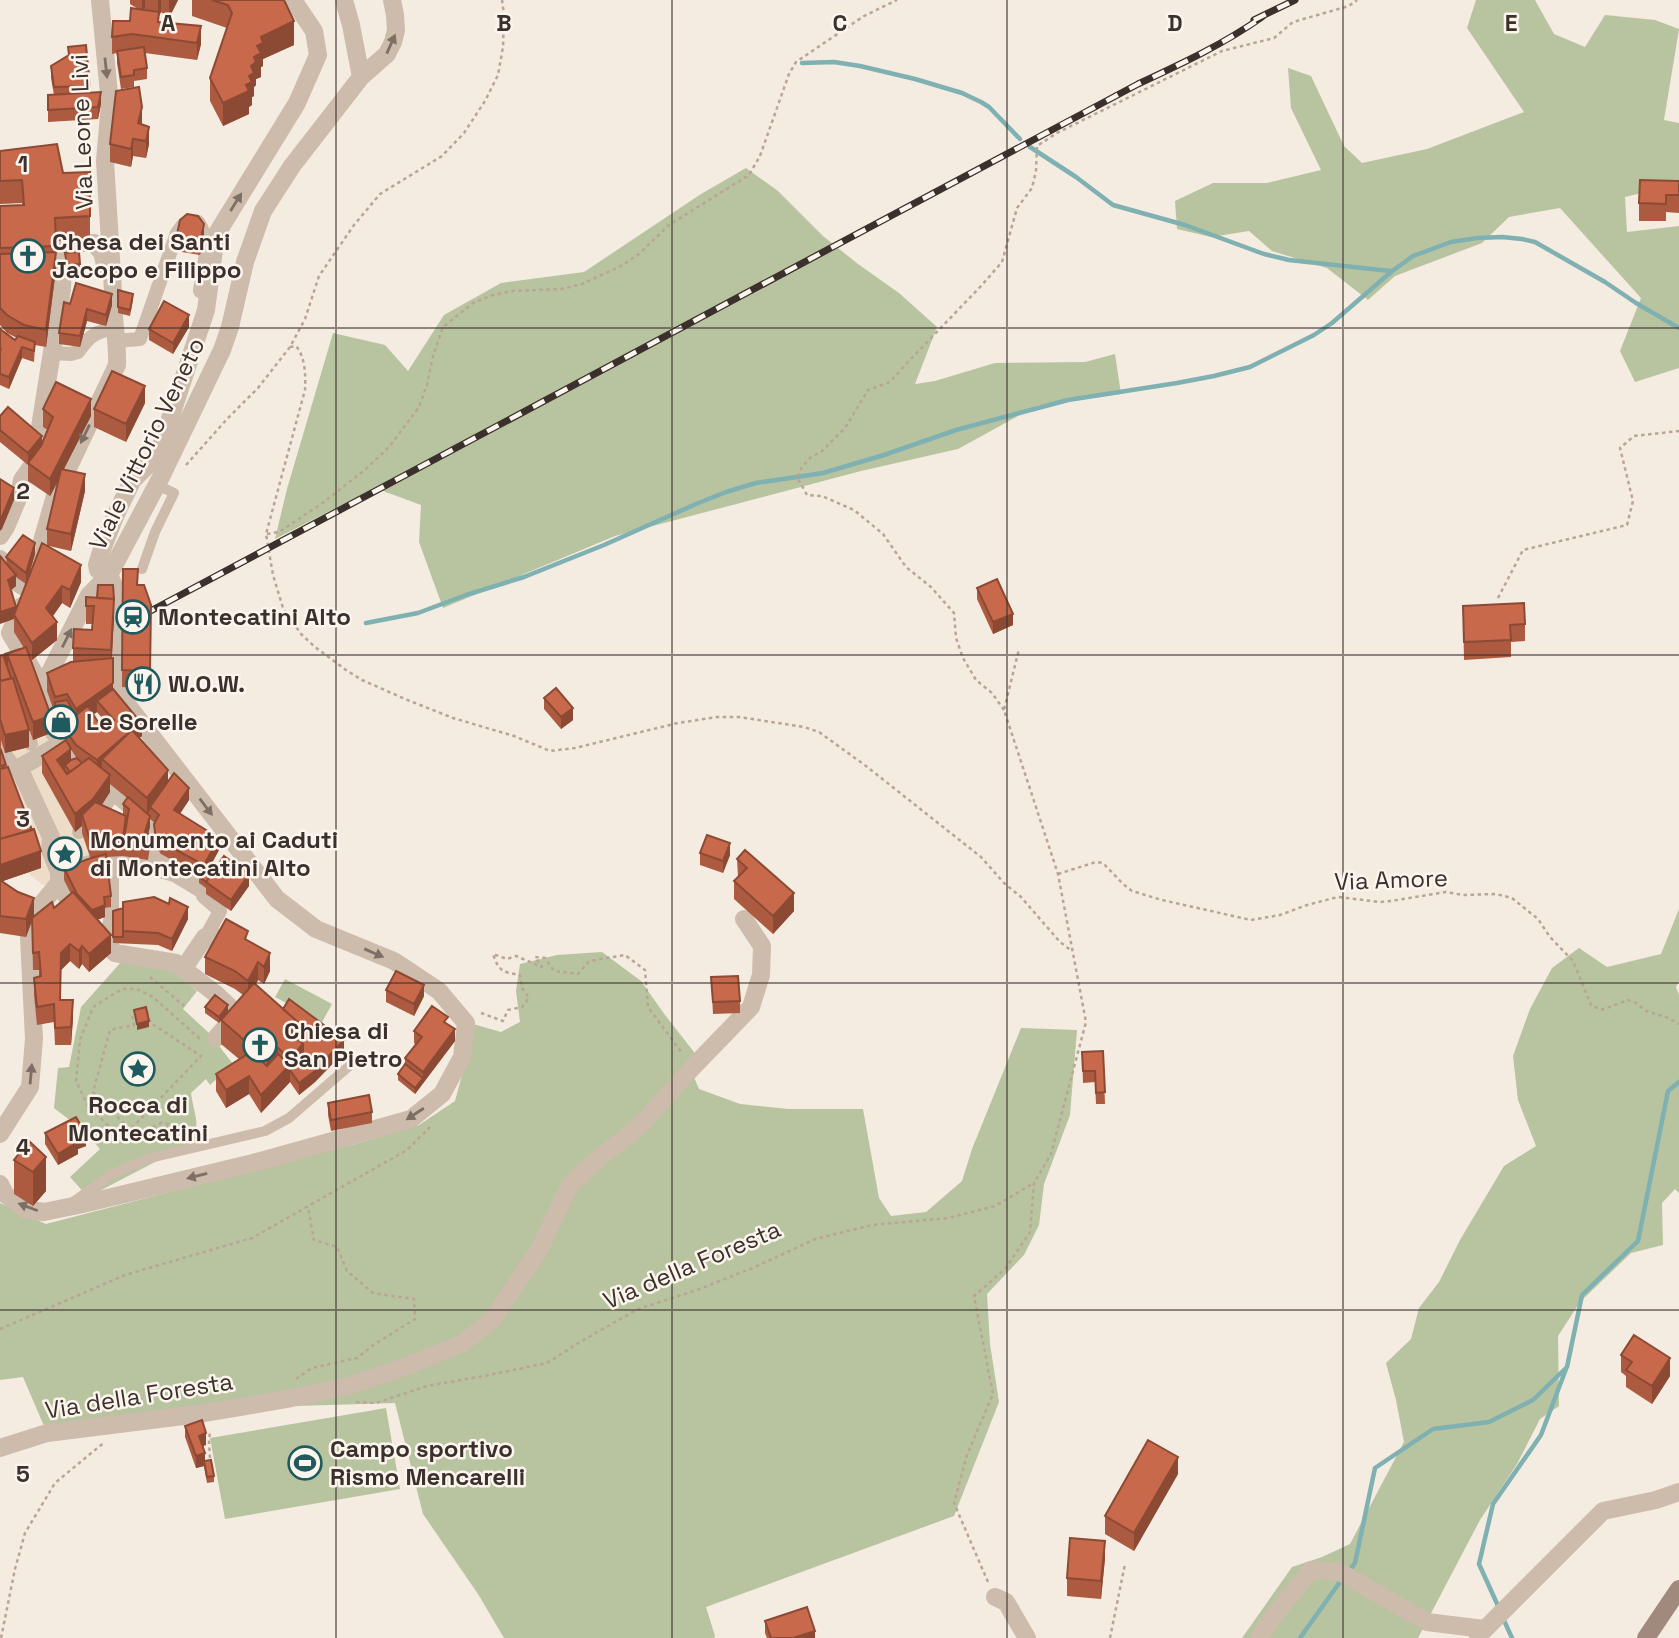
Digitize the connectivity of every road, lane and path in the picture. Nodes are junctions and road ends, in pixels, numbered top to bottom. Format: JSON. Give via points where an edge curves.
{"nodes":[{"id":1,"x":100,"y":0,"type":"edge"},
{"id":2,"x":293,"y":0,"type":"edge"},
{"id":3,"x":344,"y":0,"type":"edge"},
{"id":4,"x":392,"y":0,"type":"edge"},
{"id":5,"x":502,"y":0,"type":"edge"},
{"id":6,"x":897,"y":0,"type":"edge"},
{"id":7,"x":1357,"y":0,"type":"edge"},
{"id":8,"x":361,"y":77,"type":"junction"},
{"id":9,"x":108,"y":123,"type":"junction"},
{"id":10,"x":94,"y":243,"type":"junction"},
{"id":11,"x":113,"y":291,"type":"junction"},
{"id":12,"x":115,"y":335,"type":"junction"},
{"id":13,"x":290,"y":346,"type":"junction"},
{"id":14,"x":192,"y":349,"type":"junction"},
{"id":15,"x":45,"y":351,"type":"junction"},
{"id":16,"x":1679,"y":431,"type":"edge"},
{"id":17,"x":159,"y":482,"type":"junction"},
{"id":18,"x":266,"y":534,"type":"junction"},
{"id":19,"x":0,"y":536,"type":"edge"},
{"id":20,"x":0,"y":559,"type":"edge"},
{"id":21,"x":142,"y":569,"type":"dead end"},
{"id":22,"x":109,"y":575,"type":"junction"},
{"id":23,"x":28,"y":589,"type":"junction"},
{"id":24,"x":1498,"y":598,"type":"dead end"},
{"id":25,"x":9,"y":630,"type":"edge"},
{"id":26,"x":1019,"y":649,"type":"dead end"},
{"id":27,"x":53,"y":672,"type":"junction"},
{"id":28,"x":19,"y":709,"type":"edge"},
{"id":29,"x":1004,"y":710,"type":"junction"},
{"id":30,"x":61,"y":743,"type":"junction"},
{"id":31,"x":31,"y":744,"type":"edge"},
{"id":32,"x":2,"y":750,"type":"edge"},
{"id":33,"x":20,"y":770,"type":"junction"},
{"id":34,"x":0,"y":777,"type":"edge"},
{"id":35,"x":115,"y":792,"type":"junction"},
{"id":36,"x":79,"y":832,"type":"dead end"},
{"id":37,"x":112,"y":860,"type":"junction"},
{"id":38,"x":175,"y":873,"type":"junction"},
{"id":39,"x":1058,"y":874,"type":"junction"},
{"id":40,"x":59,"y":878,"type":"junction"},
{"id":41,"x":203,"y":890,"type":"joint"},
{"id":42,"x":744,"y":919,"type":"dead end"},
{"id":43,"x":205,"y":937,"type":"joint"},
{"id":44,"x":106,"y":943,"type":"junction"},
{"id":45,"x":1072,"y":951,"type":"junction"},
{"id":46,"x":124,"y":954,"type":"junction"},
{"id":47,"x":166,"y":961,"type":"junction"},
{"id":48,"x":188,"y":962,"type":"junction"},
{"id":49,"x":243,"y":1000,"type":"edge"},
{"id":50,"x":184,"y":1006,"type":"dead end"},
{"id":51,"x":481,"y":1013,"type":"dead end"},
{"id":52,"x":1679,"y":1024,"type":"edge"},
{"id":53,"x":208,"y":1038,"type":"joint"},
{"id":54,"x":355,"y":1061,"type":"dead end"},
{"id":55,"x":692,"y":1067,"type":"junction"},
{"id":56,"x":436,"y":1121,"type":"dead end"},
{"id":57,"x":130,"y":1130,"type":"junction"},
{"id":58,"x":0,"y":1134,"type":"edge"},
{"id":59,"x":145,"y":1148,"type":"dead end"},
{"id":60,"x":1034,"y":1183,"type":"junction"},
{"id":61,"x":0,"y":1184,"type":"edge"},
{"id":62,"x":308,"y":1207,"type":"junction"},
{"id":63,"x":64,"y":1208,"type":"junction"},
{"id":64,"x":0,"y":1329,"type":"edge"},
{"id":65,"x":288,"y":1399,"type":"junction"},
{"id":66,"x":351,"y":1402,"type":"dead end"},
{"id":67,"x":211,"y":1430,"type":"dead end"},
{"id":68,"x":114,"y":1441,"type":"dead end"},
{"id":69,"x":0,"y":1448,"type":"edge"},
{"id":70,"x":210,"y":1458,"type":"edge"},
{"id":71,"x":1679,"y":1492,"type":"edge"},
{"id":72,"x":1125,"y":1564,"type":"dead end"},
{"id":73,"x":1679,"y":1589,"type":"edge"},
{"id":74,"x":995,"y":1597,"type":"joint"},
{"id":75,"x":1479,"y":1634,"type":"edge"},
{"id":76,"x":1,"y":1638,"type":"edge"},
{"id":77,"x":1027,"y":1638,"type":"edge"},
{"id":78,"x":1110,"y":1638,"type":"edge"},
{"id":79,"x":1259,"y":1638,"type":"edge"},
{"id":80,"x":1646,"y":1638,"type":"edge"}],
"edges":[{"from":1,"to":9,"type":"street","name":"Via Leone Livi","one_way":true},
{"from":14,"to":2,"type":"street","one_way":true,"via":[[206,310],[216,235],[297,103],[318,55],[314,31]]},
{"from":3,"to":8,"type":"street"},
{"from":8,"to":4,"type":"street","name":"Viale Vittorio Veneto","one_way":true,"via":[[387,54],[393,42]]},
{"from":5,"to":13,"type":"path","via":[[503,47],[498,75],[485,101],[442,156],[380,194],[354,225],[319,276],[305,319]]},
{"from":6,"to":18,"type":"path","via":[[864,16],[796,62],[749,176],[669,225],[621,266],[561,289],[493,295],[473,303],[443,327],[419,407],[390,446],[324,502],[279,532]]},
{"from":7,"to":29,"type":"path","via":[[1293,22],[1273,38],[1222,51],[1037,146],[1032,188],[1017,208],[1002,262],[890,382],[868,390],[845,428],[810,458],[797,477],[807,495],[822,496],[854,510],[883,534],[906,567],[931,587],[954,613],[956,638],[976,680]]},
{"from":8,"to":17,"type":"street","name":"Viale Vittorio Veneto","via":[[263,211],[222,350]]},
{"from":9,"to":10,"type":"street","via":[[95,178],[99,239]]},
{"from":9,"to":11,"type":"street","name":"Via Leone Livi","via":[[105,161]]},
{"from":10,"to":11,"type":"street","via":[[102,253]]},
{"from":10,"to":15,"type":"street","via":[[64,243],[62,289]]},
{"from":11,"to":12,"type":"street","name":"Via Leone Livi"},
{"from":12,"to":14,"type":"street","via":[[140,339],[177,233],[183,225],[198,222],[206,243]]},
{"from":12,"to":15,"type":"street","via":[[98,332],[79,352],[71,354]]},
{"from":12,"to":23,"type":"street","name":"Via Leone Livi","one_way":true,"via":[[117,365],[55,496]]},
{"from":13,"to":17,"type":"path","via":[[179,474],[171,481]]},
{"from":13,"to":18,"type":"path","via":[[296,346],[302,356],[305,390]]},
{"from":14,"to":22,"type":"street","via":[[158,455],[131,481],[101,552],[98,570]]},
{"from":15,"to":19,"type":"street","via":[[40,427],[44,449],[22,481]]},
{"from":16,"to":24,"type":"path","via":[[1634,436],[1620,449],[1633,501],[1627,525],[1523,551]]},
{"from":17,"to":21,"type":"lane","via":[[174,493]]},
{"from":17,"to":22,"type":"street","name":"Viale Vittorio Veneto"},
{"from":18,"to":45,"type":"path","via":[[284,608],[301,634],[346,670],[453,718],[550,751],[717,717],[819,732],[981,857]]},
{"from":20,"to":23,"type":"street","via":[[3,570]]},
{"from":27,"to":22,"type":"street","name":"Viale Vittorio Veneto","one_way":true,"via":[[89,595]]},
{"from":22,"to":63,"type":"street","one_way":true,"via":[[119,596],[111,674],[144,737],[178,780],[277,899],[316,929],[394,961],[439,990],[466,1024],[462,1057],[442,1094],[411,1119]]},
{"from":23,"to":25,"type":"street","name":"Via Leone Livi"},
{"from":25,"to":27,"type":"street","via":[[36,676]]},
{"from":26,"to":29,"type":"path"},
{"from":27,"to":30,"type":"street","via":[[42,688]]},
{"from":28,"to":31,"type":"street"},
{"from":29,"to":39,"type":"path"},
{"from":30,"to":33,"type":"street"},
{"from":30,"to":35,"type":"street","via":[[102,773]]},
{"from":32,"to":33,"type":"street","via":[[12,767]]},
{"from":33,"to":34,"type":"street"},
{"from":33,"to":40,"type":"street","via":[[51,837]]},
{"from":35,"to":36,"type":"street"},
{"from":35,"to":38,"type":"street","via":[[150,815],[153,850],[173,865]]},
{"from":37,"to":38,"type":"street"},
{"from":37,"to":40,"type":"street","via":[[90,863]]},
{"from":37,"to":44,"type":"street","via":[[112,911]]},
{"from":38,"to":41,"type":"street"},
{"from":39,"to":45,"type":"path"},
{"from":39,"to":52,"type":"path","name":"Via Amore","via":[[1103,863],[1132,891],[1251,920],[1338,897],[1380,902],[1446,892],[1496,894],[1512,898],[1538,919],[1573,961],[1591,1005],[1601,1010],[1628,1000]]},
{"from":40,"to":44,"type":"street","via":[[69,901]]},
{"from":58,"to":40,"type":"street","one_way":true,"via":[[30,1087],[34,1039],[29,937],[40,906]]},
{"from":41,"to":43,"type":"street","via":[[203,896],[220,911],[209,931],[221,938],[217,943]]},
{"from":42,"to":55,"type":"street","name":"Via della Foresta","via":[[762,946],[761,975],[751,1007]]},
{"from":43,"to":48,"type":"street"},
{"from":44,"to":46,"type":"street","via":[[115,953]]},
{"from":45,"to":60,"type":"path","via":[[1086,1022],[1051,1154]]},
{"from":46,"to":47,"type":"street"},
{"from":46,"to":50,"type":"path"},
{"from":47,"to":48,"type":"street","via":[[174,956]]},
{"from":47,"to":53,"type":"street","via":[[176,963],[237,1014]]},
{"from":48,"to":49,"type":"street","via":[[201,978]]},
{"from":51,"to":55,"type":"path","via":[[503,1020],[508,1010],[522,1007],[529,998],[520,975],[504,972],[493,954],[507,959],[516,956],[542,967],[535,957],[545,958],[554,971],[578,974],[589,961],[625,955],[645,970],[648,1007]]},
{"from":53,"to":57,"type":"path","via":[[137,989],[122,989],[93,1007],[80,1040],[76,1081],[88,1106],[118,1135]]},
{"from":54,"to":63,"type":"lane","via":[[289,1118],[265,1131],[150,1158],[112,1174]]},
{"from":55,"to":65,"type":"street","name":"Via della Foresta","via":[[642,1123],[570,1185],[532,1260],[492,1320],[473,1336],[405,1367]]},
{"from":56,"to":62,"type":"path","via":[[408,1150]]},
{"from":57,"to":57,"type":"path","via":[[201,1056],[151,1023],[147,1012],[132,1014],[134,1025],[110,1030],[93,1091]]},
{"from":57,"to":59,"type":"path","via":[[140,1134],[161,1123],[170,1125]]},
{"from":60,"to":66,"type":"path","name":"Via della Foresta","via":[[995,1206],[815,1239],[697,1290],[638,1309],[547,1363],[427,1386],[376,1403]]},
{"from":60,"to":74,"type":"path","via":[[1030,1232],[1005,1269],[974,1296],[993,1394],[967,1455],[954,1503]]},
{"from":63,"to":61,"type":"street","one_way":true,"via":[[24,1209]]},
{"from":62,"to":64,"type":"path","via":[[252,1238],[125,1275]]},
{"from":62,"to":65,"type":"path","via":[[314,1240],[337,1247],[347,1271],[373,1293],[414,1299],[415,1319],[357,1358],[312,1368],[293,1381]]},
{"from":65,"to":69,"type":"street","name":"Via della Foresta","via":[[47,1433]]},
{"from":67,"to":70,"type":"path"},
{"from":68,"to":76,"type":"path","via":[[101,1445],[55,1483],[25,1533]]},
{"from":71,"to":75,"type":"street","via":[[1603,1511]]},
{"from":72,"to":78,"type":"path"},
{"from":73,"to":80,"type":"main road"},
{"from":74,"to":77,"type":"street","via":[[1006,1602]]},
{"from":75,"to":79,"type":"street","via":[[1427,1622],[1340,1572],[1311,1570]]}]}
